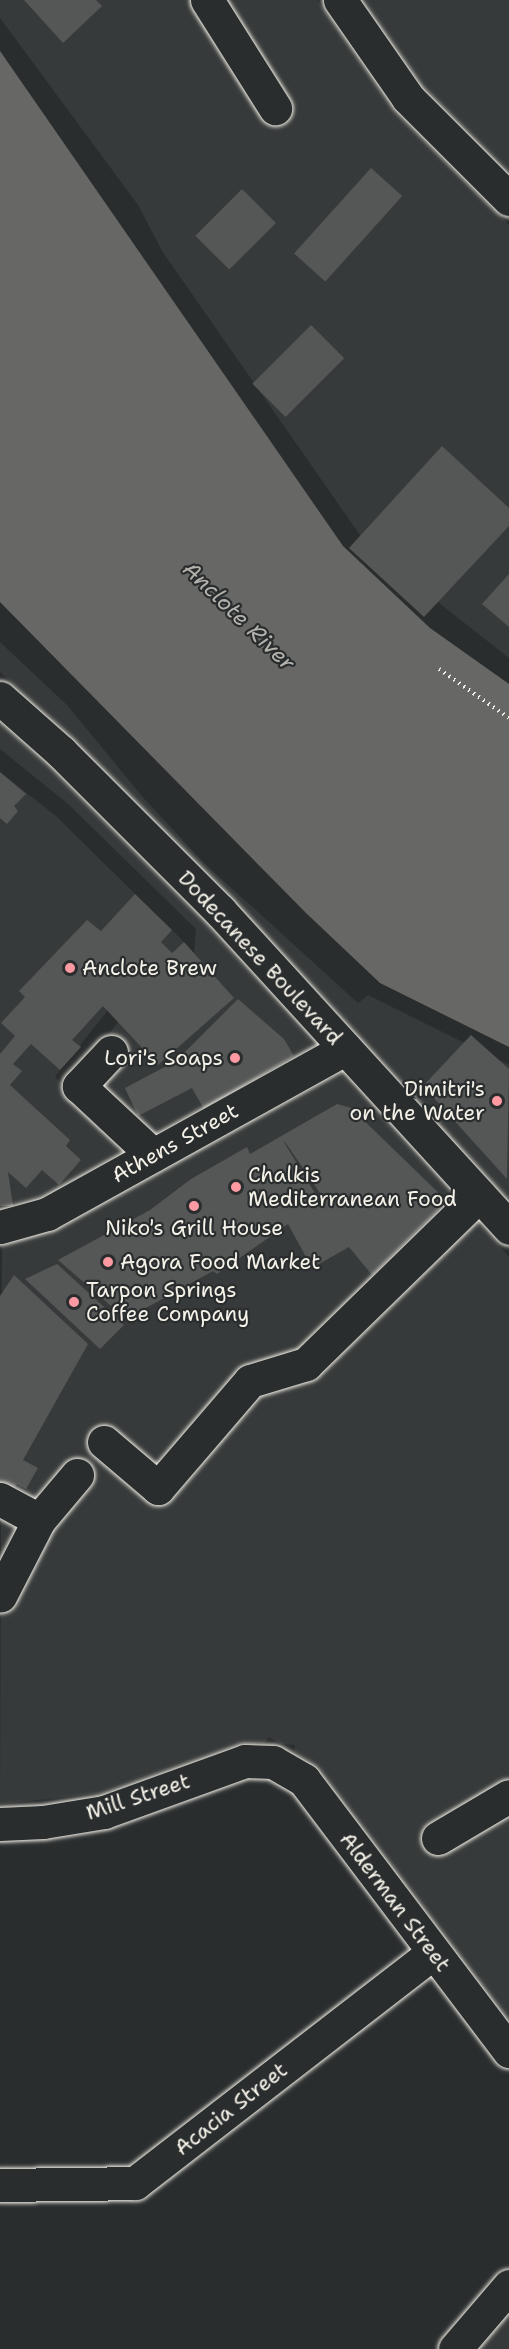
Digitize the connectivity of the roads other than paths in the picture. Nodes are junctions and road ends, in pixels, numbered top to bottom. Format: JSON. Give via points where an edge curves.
{"nodes":[{"id":1,"x":207,"y":0,"type":"edge"},
{"id":2,"x":340,"y":0,"type":"edge"},
{"id":3,"x":275,"y":108,"type":"dead end"},
{"id":4,"x":509,"y":199,"type":"edge"},
{"id":5,"x":0,"y":698,"type":"edge"},
{"id":6,"x":345,"y":1049,"type":"junction"},
{"id":7,"x":111,"y":1052,"type":"dead end"},
{"id":8,"x":153,"y":1155,"type":"junction"},
{"id":9,"x":479,"y":1195,"type":"junction"},
{"id":10,"x":0,"y":1227,"type":"edge"},
{"id":11,"x":509,"y":1228,"type":"edge"},
{"id":12,"x":104,"y":1442,"type":"dead end"},
{"id":13,"x":77,"y":1475,"type":"dead end"},
{"id":14,"x":0,"y":1499,"type":"edge"},
{"id":15,"x":39,"y":1521,"type":"junction"},
{"id":16,"x":0,"y":1596,"type":"edge"},
{"id":17,"x":273,"y":1762,"type":"joint"},
{"id":18,"x":509,"y":1796,"type":"edge"},
{"id":19,"x":0,"y":1824,"type":"edge"},
{"id":20,"x":438,"y":1838,"type":"dead end"},
{"id":21,"x":433,"y":1953,"type":"junction"},
{"id":22,"x":509,"y":2051,"type":"edge"},
{"id":23,"x":0,"y":2185,"type":"edge"},
{"id":24,"x":509,"y":2286,"type":"edge"},
{"id":25,"x":455,"y":2349,"type":"edge"}],
"edges":[{"from":1,"to":3,"type":"street"},
{"from":2,"to":4,"type":"street","via":[[408,98]]},
{"from":5,"to":6,"type":"street","name":"Dodecanese Boulevard","via":[[61,752],[212,902]]},
{"from":6,"to":8,"type":"street","name":"Athens Street"},
{"from":6,"to":9,"type":"street","name":"Dodecanese Boulevard"},
{"from":7,"to":8,"type":"street","via":[[79,1086]]},
{"from":8,"to":10,"type":"street","name":"Athens Street","via":[[47,1214]]},
{"from":9,"to":11,"type":"street","name":"Dodecanese Boulevard"},
{"from":9,"to":12,"type":"street","via":[[306,1365],[250,1381],[158,1488]]},
{"from":13,"to":15,"type":"street"},
{"from":14,"to":15,"type":"street"},
{"from":15,"to":16,"type":"street"},
{"from":17,"to":19,"type":"street","name":"Mill Street","via":[[245,1761],[104,1812]]},
{"from":17,"to":21,"type":"street","name":"Alderman Street","via":[[304,1780]]},
{"from":18,"to":20,"type":"street"},
{"from":21,"to":22,"type":"street","name":"Alderman Street"},
{"from":21,"to":23,"type":"street","name":"Acacia Street","via":[[135,2183]]},
{"from":24,"to":25,"type":"street"}]}
